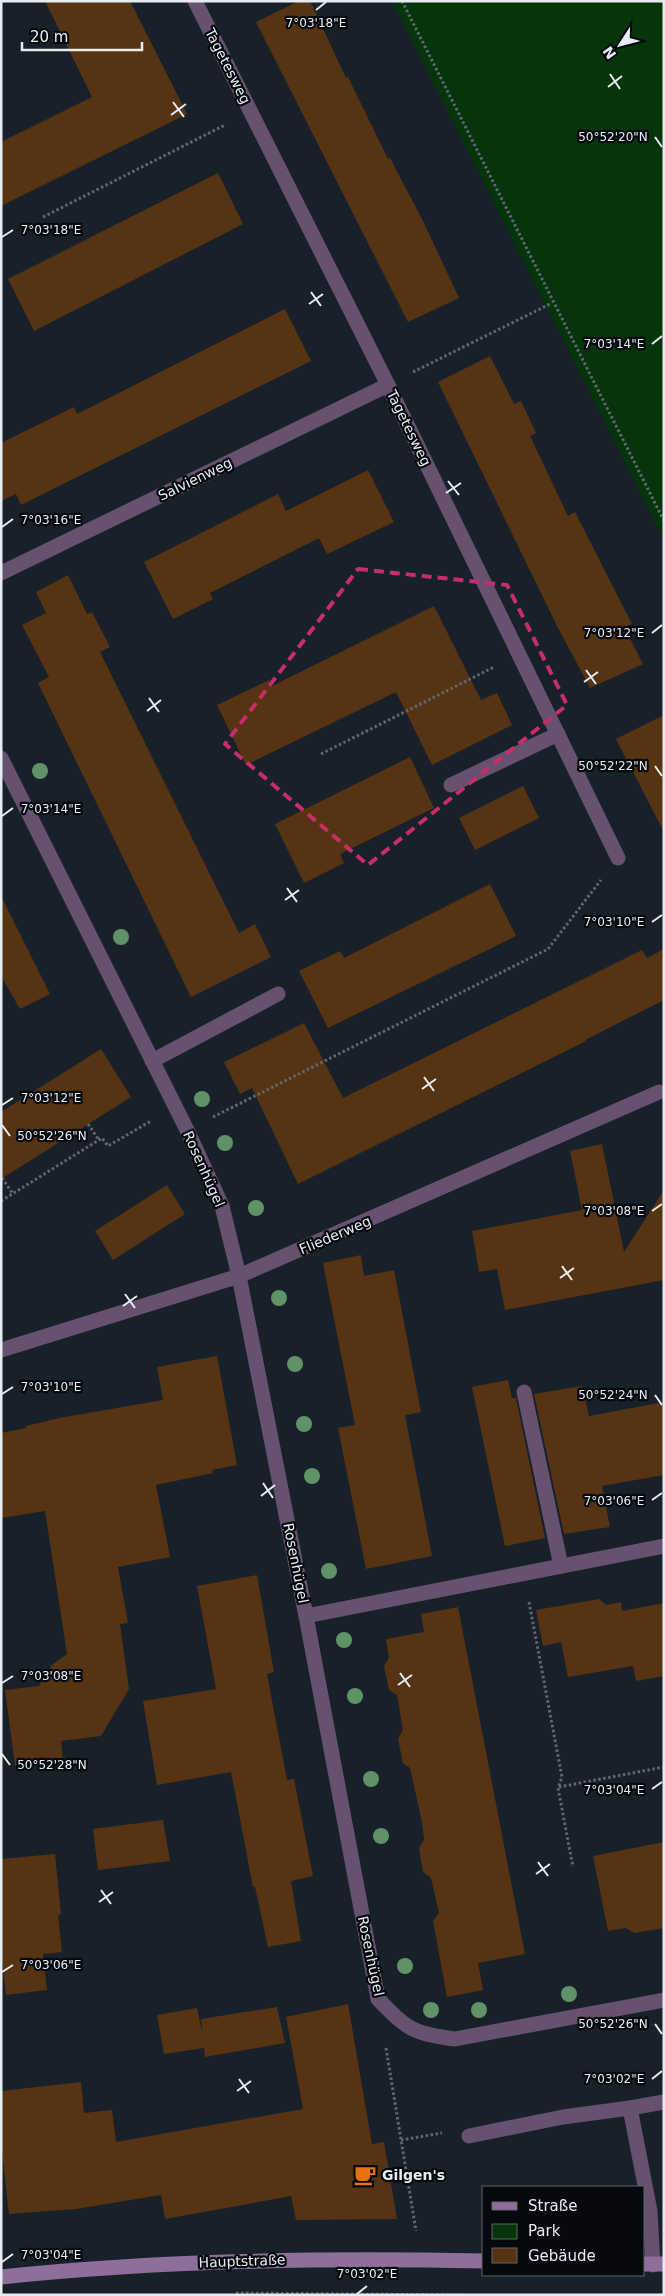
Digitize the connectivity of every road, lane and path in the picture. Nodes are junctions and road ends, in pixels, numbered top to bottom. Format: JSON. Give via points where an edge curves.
{"nodes":[{"id":1,"x":195,"y":1,"type":"edge"},
{"id":2,"x":402,"y":1,"type":"edge"},
{"id":3,"x":251,"y":112,"type":"junction"},
{"id":4,"x":42,"y":217,"type":"dead end"},
{"id":5,"x":552,"y":303,"type":"junction"},
{"id":6,"x":388,"y":385,"type":"junction"},
{"id":7,"x":664,"y":522,"type":"edge"},
{"id":8,"x":1,"y":573,"type":"edge"},
{"id":9,"x":519,"y":655,"type":"junction"},
{"id":10,"x":558,"y":734,"type":"junction"},
{"id":11,"x":321,"y":754,"type":"dead end"},
{"id":12,"x":1,"y":758,"type":"edge"},
{"id":13,"x":451,"y":785,"type":"dead end"},
{"id":14,"x":618,"y":858,"type":"joint"},
{"id":15,"x":278,"y":994,"type":"dead end"},
{"id":16,"x":152,"y":1061,"type":"junction"},
{"id":17,"x":658,"y":1092,"type":"dead end"},
{"id":18,"x":175,"y":1107,"type":"junction"},
{"id":19,"x":88,"y":1124,"type":"dead end"},
{"id":20,"x":187,"y":1130,"type":"junction"},
{"id":21,"x":98,"y":1140,"type":"junction"},
{"id":22,"x":2,"y":1178,"type":"edge"},
{"id":23,"x":13,"y":1194,"type":"junction"},
{"id":24,"x":1,"y":1201,"type":"edge"},
{"id":25,"x":239,"y":1276,"type":"junction"},
{"id":26,"x":1,"y":1350,"type":"edge"},
{"id":27,"x":524,"y":1392,"type":"dead end"},
{"id":28,"x":664,"y":1546,"type":"edge"},
{"id":29,"x":561,"y":1566,"type":"junction"},
{"id":30,"x":524,"y":1573,"type":"junction"},
{"id":31,"x":306,"y":1616,"type":"junction"},
{"id":32,"x":664,"y":1767,"type":"edge"},
{"id":33,"x":558,"y":1788,"type":"junction"},
{"id":34,"x":573,"y":1867,"type":"dead end"},
{"id":35,"x":664,"y":2000,"type":"edge"},
{"id":36,"x":386,"y":2046,"type":"dead end"},
{"id":37,"x":664,"y":2102,"type":"edge"},
{"id":38,"x":630,"y":2108,"type":"junction"},
{"id":39,"x":469,"y":2136,"type":"joint"},
{"id":40,"x":401,"y":2140,"type":"junction"},
{"id":41,"x":416,"y":2232,"type":"dead end"},
{"id":42,"x":482,"y":2261,"type":"edge"},
{"id":43,"x":654,"y":2264,"type":"edge"},
{"id":44,"x":1,"y":2277,"type":"edge"},
{"id":45,"x":234,"y":2293,"type":"dead end"},
{"id":46,"x":462,"y":2295,"type":"edge"}],
"edges":[{"from":1,"to":3,"type":"street","name":"Tagetesweg"},
{"from":2,"to":5,"type":"path"},
{"from":3,"to":4,"type":"path"},
{"from":3,"to":6,"type":"street","name":"Tagetesweg"},
{"from":5,"to":6,"type":"path"},
{"from":5,"to":7,"type":"path"},
{"from":6,"to":8,"type":"street","name":"Salvienweg"},
{"from":6,"to":9,"type":"street","name":"Tagetesweg"},
{"from":9,"to":10,"type":"street","name":"Tagetesweg"},
{"from":9,"to":11,"type":"path"},
{"from":10,"to":13,"type":"street"},
{"from":10,"to":14,"type":"street","name":"Tagetesweg"},
{"from":12,"to":16,"type":"street","name":"Rosenhügel"},
{"from":14,"to":20,"type":"path","via":[[548,949]]},
{"from":15,"to":16,"type":"street"},
{"from":16,"to":18,"type":"street","name":"Rosenhügel"},
{"from":17,"to":25,"type":"street","name":"Fliederweg"},
{"from":18,"to":20,"type":"street","name":"Rosenhügel"},
{"from":18,"to":21,"type":"path","via":[[108,1146],[102,1138]]},
{"from":19,"to":21,"type":"path"},
{"from":20,"to":25,"type":"street","name":"Rosenhügel","via":[[222,1206]]},
{"from":21,"to":23,"type":"path"},
{"from":22,"to":23,"type":"path"},
{"from":23,"to":24,"type":"path"},
{"from":25,"to":26,"type":"street","name":"Fliederweg"},
{"from":25,"to":31,"type":"street","name":"Rosenhügel"},
{"from":27,"to":29,"type":"street"},
{"from":28,"to":29,"type":"street","name":"Rosenhügel"},
{"from":29,"to":30,"type":"street","name":"Rosenhügel"},
{"from":30,"to":31,"type":"street","name":"Rosenhügel"},
{"from":30,"to":33,"type":"path","via":[[562,1777]]},
{"from":31,"to":35,"type":"street","name":"Rosenhügel","via":[[378,1999],[404,2026],[430,2036],[455,2039]]},
{"from":32,"to":33,"type":"path"},
{"from":33,"to":34,"type":"path"},
{"from":36,"to":40,"type":"path"},
{"from":37,"to":38,"type":"street"},
{"from":38,"to":39,"type":"street","via":[[563,2117]]},
{"from":38,"to":43,"type":"street","via":[[650,2211]]},
{"from":39,"to":40,"type":"path","via":[[451,2131]]},
{"from":40,"to":41,"type":"path"},
{"from":42,"to":44,"type":"main road","name":"Hauptstraße","via":[[298,2259],[96,2267]]},
{"from":45,"to":46,"type":"path"}]}
